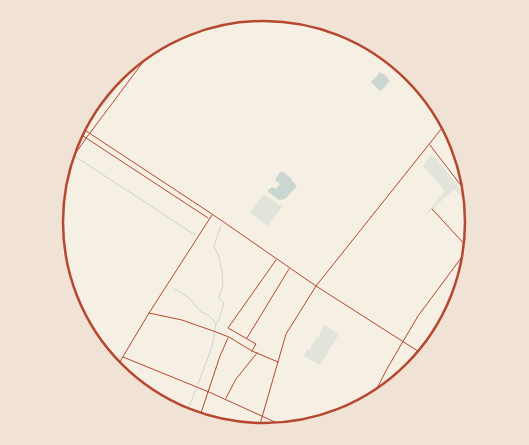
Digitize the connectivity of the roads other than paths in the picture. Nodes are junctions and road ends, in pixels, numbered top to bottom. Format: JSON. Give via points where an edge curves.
{"nodes":[{"id":1,"x":143,"y":63,"type":"edge"},
{"id":2,"x":442,"y":128,"type":"edge"},
{"id":3,"x":85,"y":130,"type":"edge"},
{"id":4,"x":90,"y":133,"type":"junction"},
{"id":5,"x":83,"y":136,"type":"edge"},
{"id":6,"x":86,"y":138,"type":"junction"},
{"id":7,"x":429,"y":144,"type":"junction"},
{"id":8,"x":76,"y":152,"type":"edge"},
{"id":9,"x":463,"y":188,"type":"edge"},
{"id":10,"x":432,"y":209,"type":"dead end"},
{"id":11,"x":212,"y":214,"type":"junction"},
{"id":12,"x":209,"y":219,"type":"junction"},
{"id":13,"x":464,"y":244,"type":"edge"},
{"id":14,"x":463,"y":255,"type":"edge"},
{"id":15,"x":276,"y":259,"type":"junction"},
{"id":16,"x":290,"y":268,"type":"junction"},
{"id":17,"x":316,"y":286,"type":"junction"},
{"id":18,"x":149,"y":313,"type":"junction"},
{"id":19,"x":229,"y":337,"type":"junction"},
{"id":20,"x":246,"y":338,"type":"junction"},
{"id":21,"x":403,"y":341,"type":"junction"},
{"id":22,"x":252,"y":351,"type":"junction"},
{"id":23,"x":419,"y":352,"type":"edge"},
{"id":24,"x":257,"y":353,"type":"junction"},
{"id":25,"x":123,"y":358,"type":"junction"},
{"id":26,"x":278,"y":362,"type":"junction"},
{"id":27,"x":120,"y":363,"type":"edge"},
{"id":28,"x":376,"y":390,"type":"edge"},
{"id":29,"x":209,"y":392,"type":"junction"},
{"id":30,"x":225,"y":399,"type":"junction"},
{"id":31,"x":201,"y":413,"type":"edge"},
{"id":32,"x":262,"y":416,"type":"junction"},
{"id":33,"x":277,"y":423,"type":"edge"},
{"id":34,"x":260,"y":424,"type":"edge"}],
"edges":[{"from":1,"to":4,"type":"street"},
{"from":2,"to":7,"type":"street"},
{"from":3,"to":4,"type":"street"},
{"from":4,"to":6,"type":"street"},
{"from":4,"to":11,"type":"street"},
{"from":5,"to":6,"type":"street"},
{"from":6,"to":8,"type":"street"},
{"from":6,"to":12,"type":"street"},
{"from":7,"to":9,"type":"street"},
{"from":7,"to":17,"type":"street"},
{"from":10,"to":13,"type":"street"},
{"from":11,"to":12,"type":"street"},
{"from":11,"to":15,"type":"street"},
{"from":12,"to":18,"type":"street"},
{"from":14,"to":21,"type":"street"},
{"from":15,"to":16,"type":"street"},
{"from":15,"to":20,"type":"street","via":[[228,328]]},
{"from":16,"to":17,"type":"street"},
{"from":16,"to":20,"type":"street"},
{"from":17,"to":21,"type":"street"},
{"from":17,"to":26,"type":"street","via":[[286,334]]},
{"from":18,"to":19,"type":"street","via":[[182,320]]},
{"from":18,"to":25,"type":"street"},
{"from":19,"to":22,"type":"street"},
{"from":19,"to":29,"type":"street"},
{"from":20,"to":22,"type":"street","via":[[256,344]]},
{"from":21,"to":23,"type":"street"},
{"from":21,"to":28,"type":"street"},
{"from":22,"to":24,"type":"street"},
{"from":24,"to":26,"type":"street"},
{"from":24,"to":30,"type":"street"},
{"from":25,"to":27,"type":"street"},
{"from":25,"to":29,"type":"street"},
{"from":26,"to":32,"type":"street"},
{"from":29,"to":30,"type":"street"},
{"from":29,"to":31,"type":"street"},
{"from":30,"to":32,"type":"street"},
{"from":32,"to":33,"type":"street"},
{"from":32,"to":34,"type":"street"}]}
